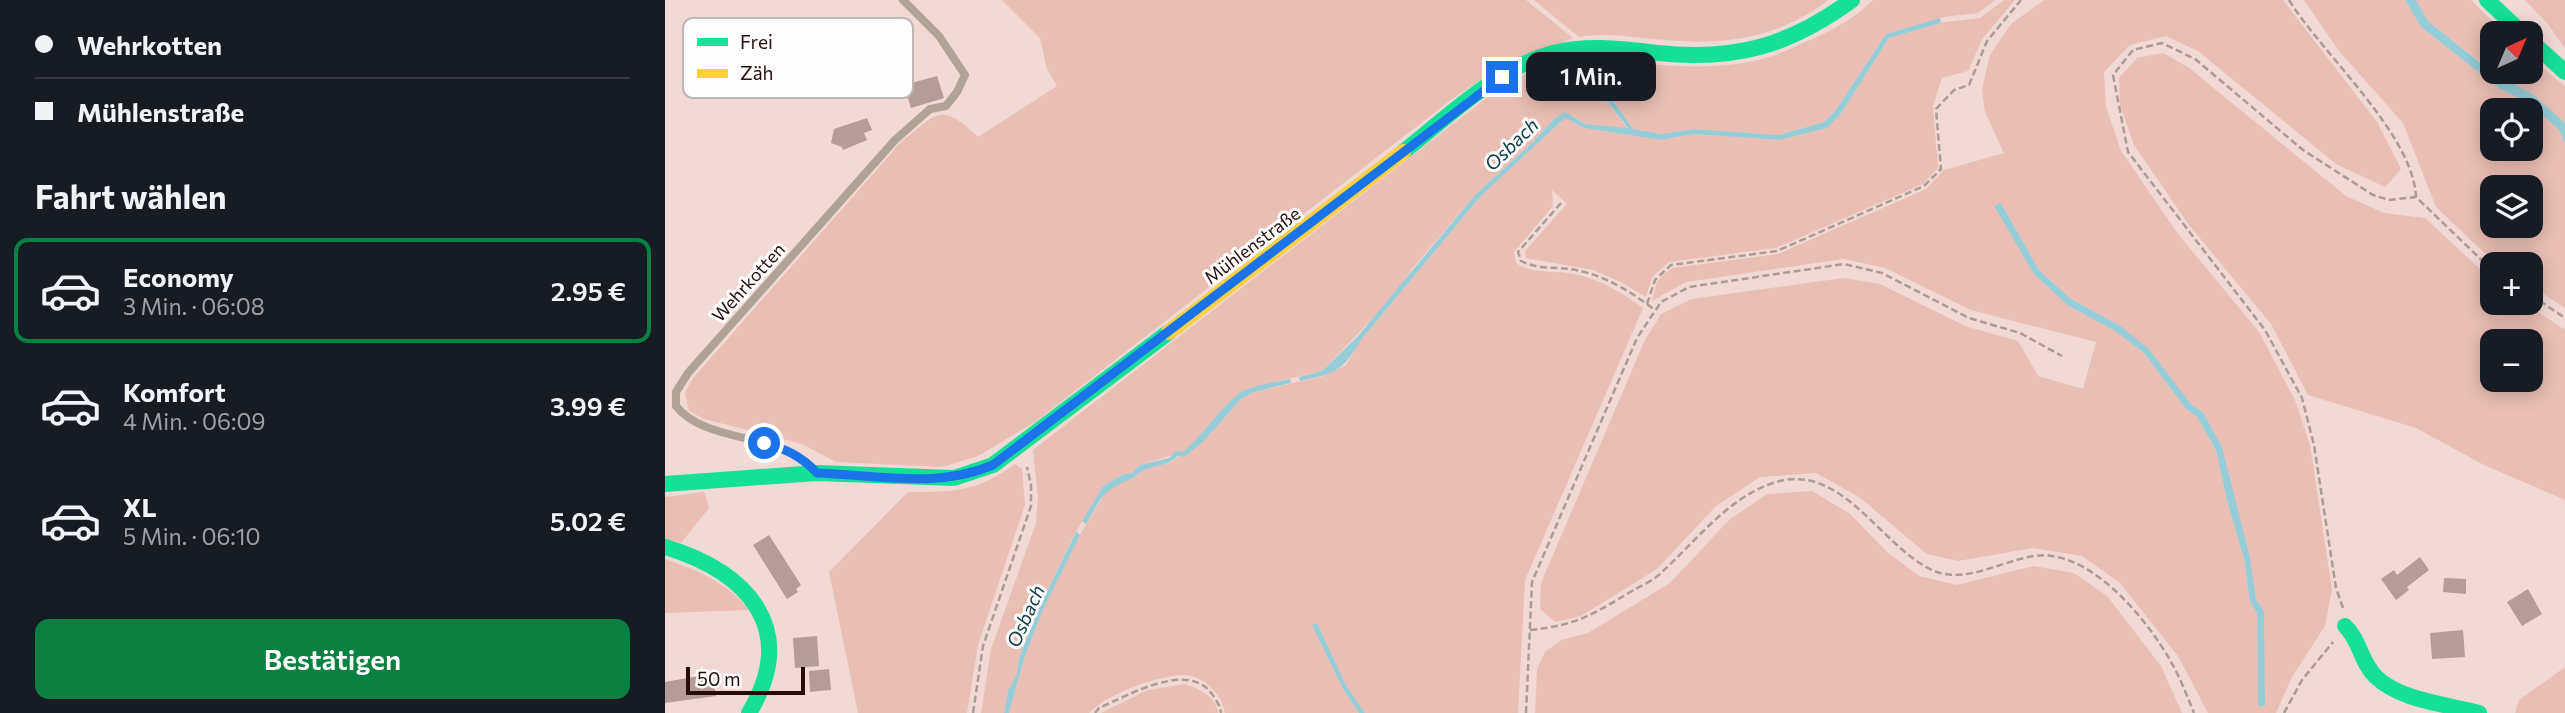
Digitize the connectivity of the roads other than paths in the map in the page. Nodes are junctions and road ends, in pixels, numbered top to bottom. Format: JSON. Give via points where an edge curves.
{"nodes":[{"id":1,"x":904,"y":0,"type":"edge"},
{"id":2,"x":1852,"y":0,"type":"edge"},
{"id":3,"x":2487,"y":0,"type":"edge"},
{"id":4,"x":2509,"y":21,"type":"edge"},
{"id":5,"x":2543,"y":52,"type":"edge"},
{"id":6,"x":2565,"y":72,"type":"edge"},
{"id":7,"x":817,"y":473,"type":"junction"},
{"id":8,"x":665,"y":484,"type":"edge"},
{"id":9,"x":665,"y":547,"type":"edge"},
{"id":10,"x":2345,"y":626,"type":"road end"},
{"id":11,"x":748,"y":713,"type":"edge"},
{"id":12,"x":2479,"y":713,"type":"edge"}],
"edges":[{"from":1,"to":7,"type":"lane","name":"Wehrkotten","via":[[939,36],[965,75],[957,92],[946,106],[930,108],[895,140],[676,392],[676,406],[694,422],[787,450]]},
{"from":2,"to":7,"type":"street","name":"Mühlenstraße","via":[[1803,32],[1736,53],[1687,55],[1590,46],[1561,50],[1527,63],[1481,93],[993,465],[954,478],[925,480]]},
{"from":3,"to":4,"type":"street"},
{"from":5,"to":6,"type":"street"},
{"from":7,"to":8,"type":"street","name":"Mühlenstraße"},
{"from":9,"to":11,"type":"street","via":[[731,576],[758,605],[766,628],[768,658],[762,688]]},
{"from":10,"to":12,"type":"street","via":[[2353,633],[2366,663],[2396,691]]}]}
